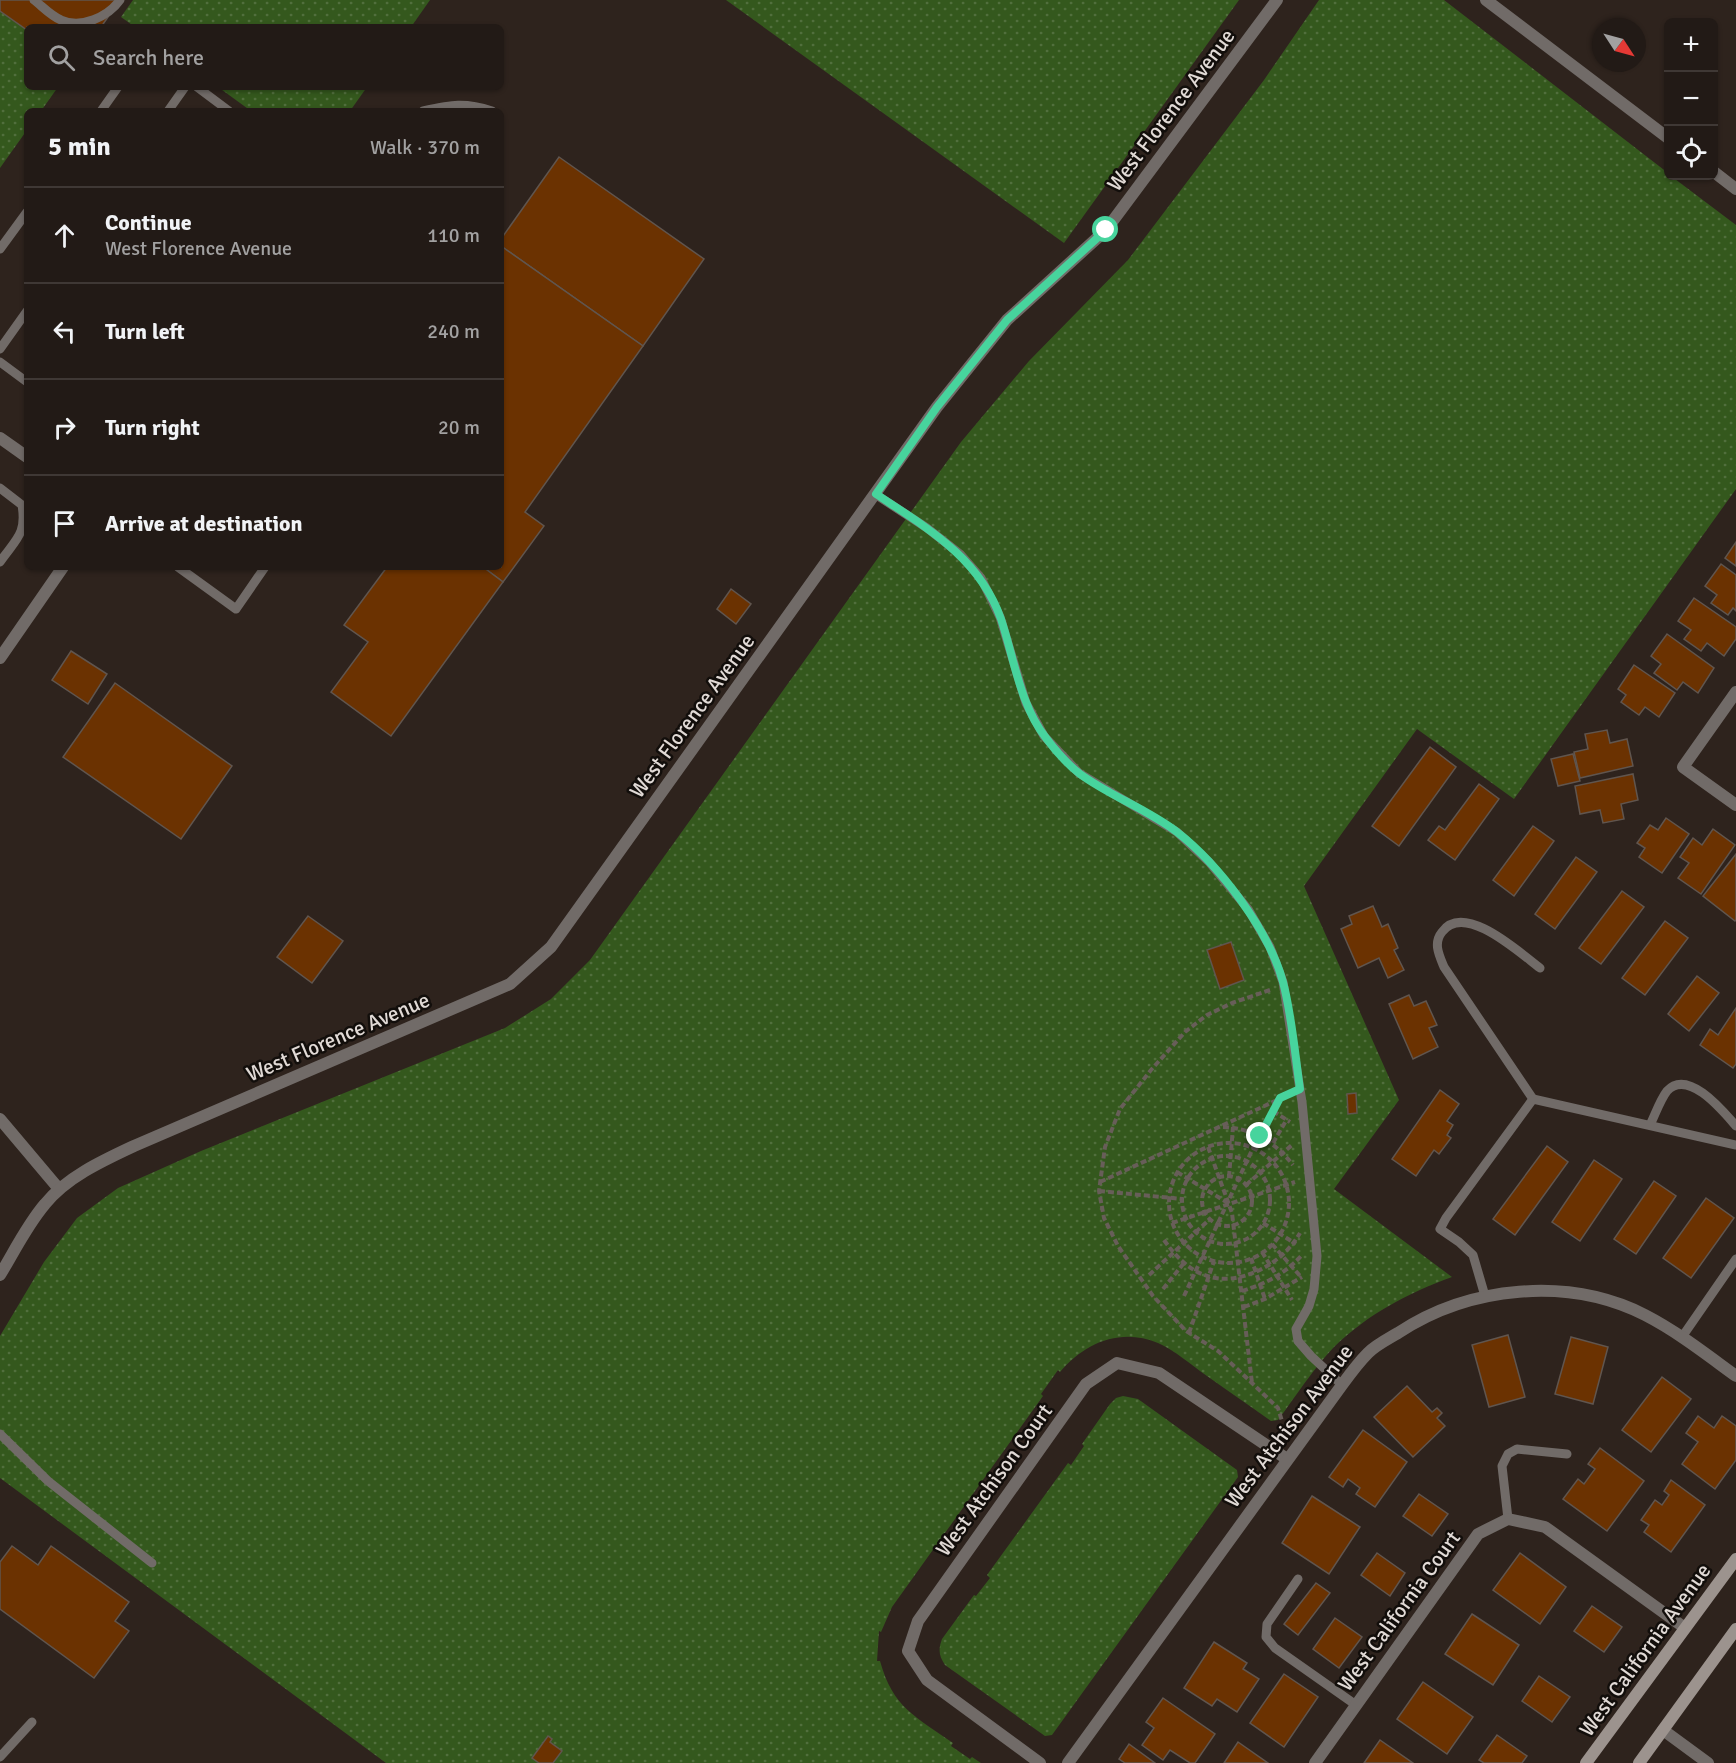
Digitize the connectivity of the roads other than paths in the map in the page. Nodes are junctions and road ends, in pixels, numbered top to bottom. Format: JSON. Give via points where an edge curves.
{"nodes":[{"id":1,"x":34,"y":0,"type":"edge"},
{"id":2,"x":120,"y":0,"type":"edge"},
{"id":3,"x":1277,"y":0,"type":"edge"},
{"id":4,"x":1486,"y":0,"type":"edge"},
{"id":5,"x":116,"y":90,"type":"edge"},
{"id":6,"x":183,"y":90,"type":"edge"},
{"id":7,"x":201,"y":90,"type":"edge"},
{"id":8,"x":103,"y":108,"type":"edge"},
{"id":9,"x":170,"y":108,"type":"edge"},
{"id":10,"x":225,"y":108,"type":"edge"},
{"id":11,"x":436,"y":108,"type":"edge"},
{"id":12,"x":480,"y":108,"type":"edge"},
{"id":13,"x":1664,"y":135,"type":"edge"},
{"id":14,"x":1718,"y":176,"type":"edge"},
{"id":15,"x":1736,"y":189,"type":"edge"},
{"id":16,"x":24,"y":216,"type":"edge"},
{"id":17,"x":0,"y":249,"type":"edge"},
{"id":18,"x":24,"y":315,"type":"edge"},
{"id":19,"x":0,"y":349,"type":"edge"},
{"id":20,"x":0,"y":362,"type":"edge"},
{"id":21,"x":24,"y":380,"type":"edge"},
{"id":22,"x":0,"y":438,"type":"edge"},
{"id":23,"x":24,"y":455,"type":"edge"},
{"id":24,"x":0,"y":488,"type":"edge"},
{"id":25,"x":876,"y":494,"type":"junction"},
{"id":26,"x":0,"y":562,"type":"edge"},
{"id":27,"x":61,"y":570,"type":"edge"},
{"id":28,"x":182,"y":570,"type":"edge"},
{"id":29,"x":263,"y":570,"type":"edge"},
{"id":30,"x":0,"y":658,"type":"edge"},
{"id":31,"x":1736,"y":693,"type":"edge"},
{"id":32,"x":1736,"y":805,"type":"edge"},
{"id":33,"x":1540,"y":968,"type":"dead end"},
{"id":34,"x":1533,"y":1099,"type":"junction"},
{"id":35,"x":0,"y":1119,"type":"edge"},
{"id":36,"x":1650,"y":1125,"type":"junction"},
{"id":37,"x":1736,"y":1126,"type":"edge"},
{"id":38,"x":1736,"y":1145,"type":"edge"},
{"id":39,"x":59,"y":1189,"type":"junction"},
{"id":40,"x":1736,"y":1259,"type":"edge"},
{"id":41,"x":0,"y":1275,"type":"edge"},
{"id":42,"x":1485,"y":1296,"type":"junction"},
{"id":43,"x":1682,"y":1337,"type":"junction"},
{"id":44,"x":1736,"y":1376,"type":"edge"},
{"id":45,"x":1342,"y":1385,"type":"junction"},
{"id":46,"x":0,"y":1434,"type":"edge"},
{"id":47,"x":1567,"y":1454,"type":"dead end"},
{"id":48,"x":1287,"y":1460,"type":"junction"},
{"id":49,"x":1508,"y":1519,"type":"junction"},
{"id":50,"x":1736,"y":1559,"type":"edge"},
{"id":51,"x":152,"y":1563,"type":"dead end"},
{"id":52,"x":1298,"y":1579,"type":"dead end"},
{"id":53,"x":1685,"y":1628,"type":"junction"},
{"id":54,"x":1736,"y":1629,"type":"edge"},
{"id":55,"x":1356,"y":1705,"type":"junction"},
{"id":56,"x":32,"y":1722,"type":"dead end"},
{"id":57,"x":1663,"y":1730,"type":"junction"},
{"id":58,"x":0,"y":1757,"type":"edge"},
{"id":59,"x":1040,"y":1763,"type":"edge"},
{"id":60,"x":1068,"y":1763,"type":"edge"},
{"id":61,"x":1315,"y":1763,"type":"edge"},
{"id":62,"x":1586,"y":1763,"type":"edge"},
{"id":63,"x":1639,"y":1763,"type":"edge"},
{"id":64,"x":1708,"y":1763,"type":"edge"}],
"edges":[{"from":1,"to":2,"type":"lane","via":[[61,20],[78,24],[98,19]]},
{"from":3,"to":25,"type":"street","name":"West Florence Avenue","via":[[1106,230],[1007,320],[937,407]]},
{"from":4,"to":13,"type":"street"},
{"from":5,"to":8,"type":"lane"},
{"from":6,"to":9,"type":"lane"},
{"from":7,"to":10,"type":"lane"},
{"from":11,"to":12,"type":"lane"},
{"from":14,"to":15,"type":"street"},
{"from":16,"to":17,"type":"lane"},
{"from":18,"to":19,"type":"lane"},
{"from":20,"to":21,"type":"lane"},
{"from":22,"to":23,"type":"street"},
{"from":24,"to":26,"type":"lane","via":[[22,505],[24,528]]},
{"from":25,"to":39,"type":"street","name":"West Florence Avenue","via":[[551,947],[510,984],[134,1146]]},
{"from":25,"to":45,"type":"lane","via":[[960,554],[981,578],[1000,617],[1026,703],[1044,736],[1079,773],[1177,832],[1209,862],[1254,919],[1270,947],[1284,987],[1300,1089],[1306,1179],[1317,1258],[1309,1306],[1296,1329],[1298,1341]]},
{"from":27,"to":30,"type":"street"},
{"from":28,"to":29,"type":"lane","via":[[236,609]]},
{"from":31,"to":32,"type":"street","via":[[1683,767]]},
{"from":33,"to":34,"type":"lane","via":[[1487,929],[1461,922],[1446,926],[1438,936],[1437,951],[1444,967]]},
{"from":34,"to":36,"type":"lane"},
{"from":34,"to":42,"type":"lane","via":[[1440,1229],[1473,1255]]},
{"from":35,"to":39,"type":"street"},
{"from":36,"to":37,"type":"lane","via":[[1667,1091],[1687,1084],[1698,1089]]},
{"from":36,"to":38,"type":"lane"},
{"from":39,"to":41,"type":"street","name":"West Florence Avenue","via":[[31,1224]]},
{"from":40,"to":43,"type":"lane"},
{"from":42,"to":43,"type":"street","name":"West Atchison Avenue","via":[[1522,1291],[1568,1292],[1607,1300],[1644,1314]]},
{"from":42,"to":45,"type":"street","name":"West Atchison Avenue","via":[[1416,1321],[1369,1352]]},
{"from":43,"to":44,"type":"street","name":"West Atchison Avenue"},
{"from":45,"to":48,"type":"street","name":"West Atchison Avenue"},
{"from":46,"to":51,"type":"lane","via":[[48,1481]]},
{"from":47,"to":49,"type":"lane","via":[[1517,1449],[1508,1454],[1502,1466]]},
{"from":48,"to":59,"type":"street","name":"West Atchison Court","via":[[1159,1373],[1116,1364],[1086,1384],[918,1621],[908,1651],[927,1680]]},
{"from":48,"to":60,"type":"street","name":"West Atchison Avenue"},
{"from":49,"to":53,"type":"street","via":[[1545,1527]]},
{"from":49,"to":55,"type":"street","name":"West California Court","via":[[1478,1534]]},
{"from":50,"to":53,"type":"main road","name":"West California Avenue"},
{"from":52,"to":55,"type":"lane","via":[[1267,1624],[1266,1637],[1275,1648]]},
{"from":53,"to":62,"type":"main road","name":"West California Avenue"},
{"from":54,"to":57,"type":"main road"},
{"from":55,"to":61,"type":"street","name":"West California Court"},
{"from":56,"to":58,"type":"lane"},
{"from":57,"to":63,"type":"main road"},
{"from":57,"to":64,"type":"street"}]}
